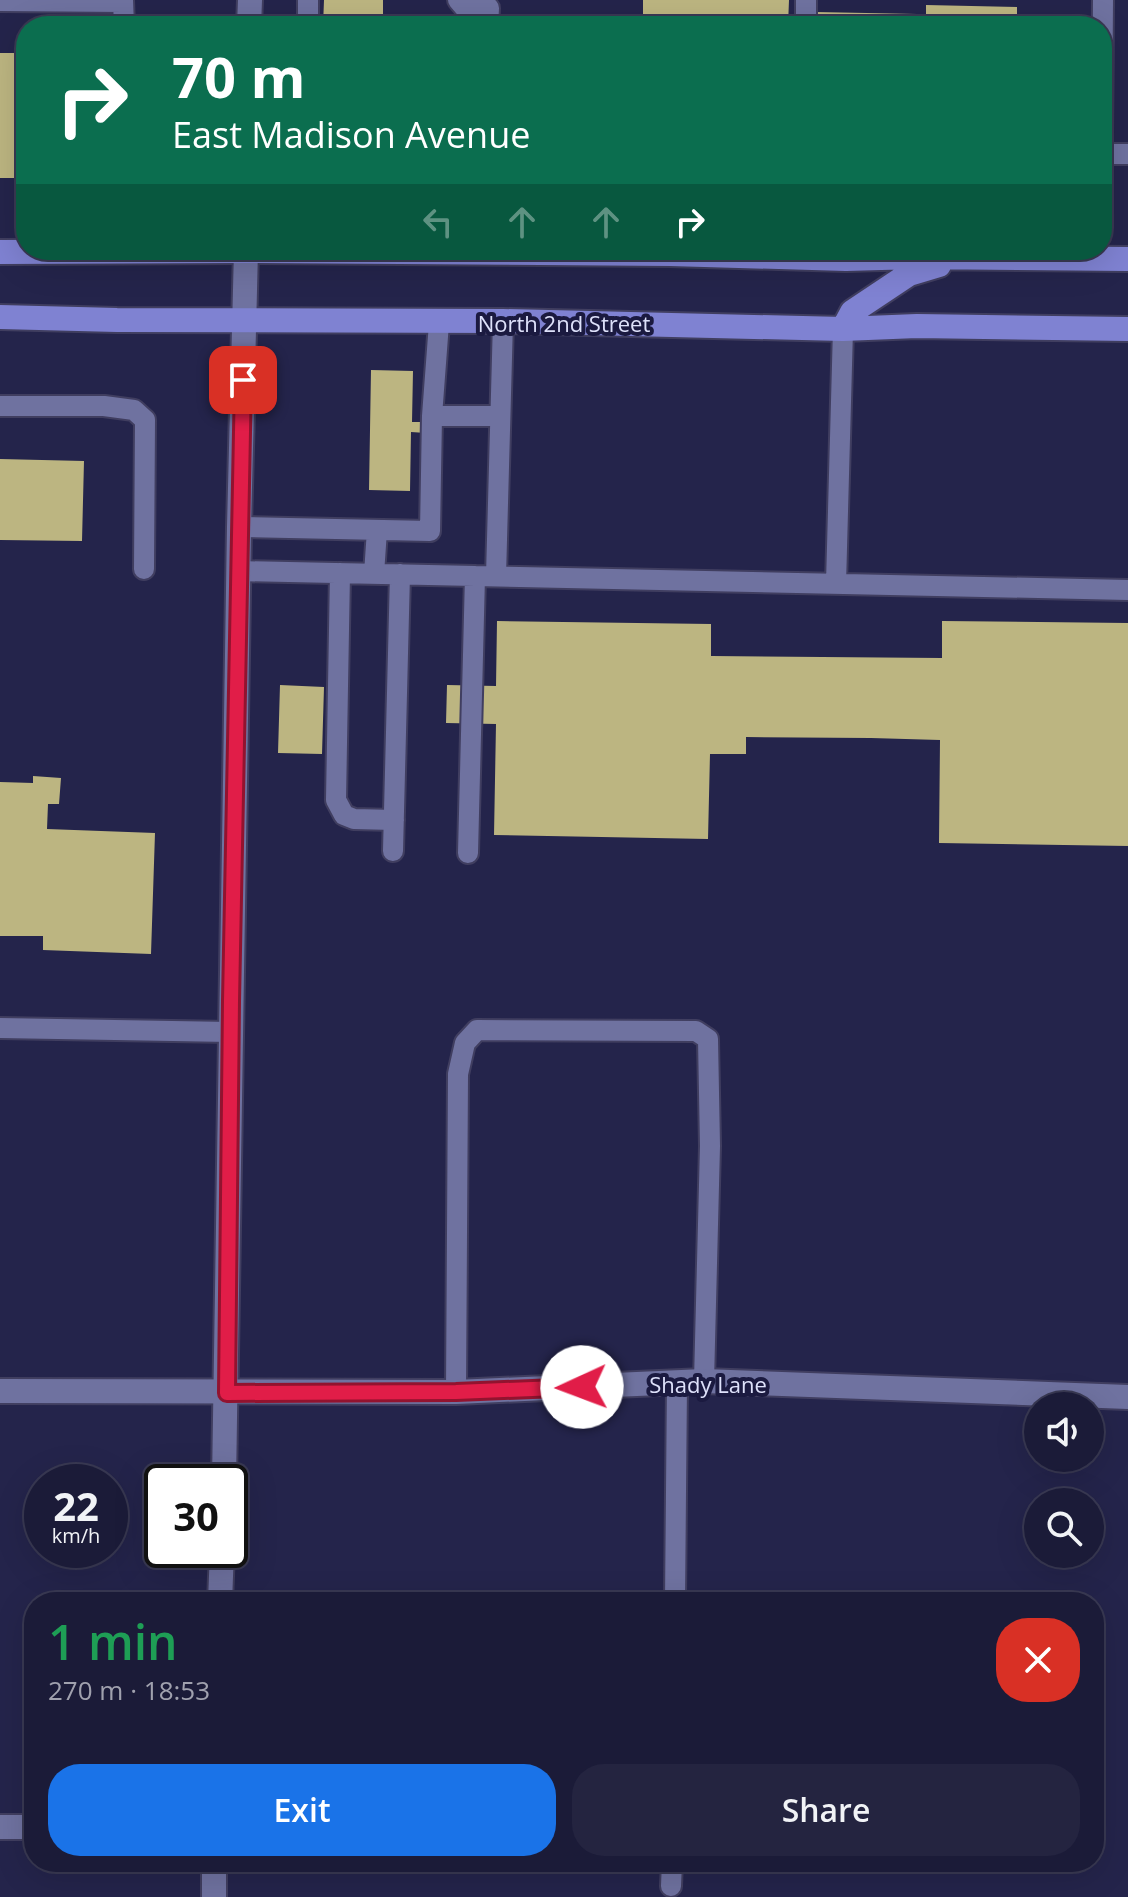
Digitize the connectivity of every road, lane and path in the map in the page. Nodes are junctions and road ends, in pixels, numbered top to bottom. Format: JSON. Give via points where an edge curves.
{"nodes":[{"id":1,"x":458,"y":0,"type":"edge"},
{"id":2,"x":0,"y":1,"type":"edge"},
{"id":3,"x":123,"y":1,"type":"edge"},
{"id":4,"x":489,"y":16,"type":"edge"},
{"id":5,"x":246,"y":260,"type":"edge"},
{"id":6,"x":955,"y":260,"type":"edge"},
{"id":7,"x":0,"y":317,"type":"edge"},
{"id":8,"x":244,"y":320,"type":"junction"},
{"id":9,"x":503,"y":321,"type":"junction"},
{"id":10,"x":439,"y":323,"type":"junction"},
{"id":11,"x":843,"y":329,"type":"junction"},
{"id":12,"x":1128,"y":329,"type":"edge"},
{"id":13,"x":0,"y":406,"type":"edge"},
{"id":14,"x":432,"y":416,"type":"junction"},
{"id":15,"x":500,"y":416,"type":"junction"},
{"id":16,"x":239,"y":527,"type":"junction"},
{"id":17,"x":377,"y":530,"type":"junction"},
{"id":18,"x":144,"y":569,"type":"dead end"},
{"id":19,"x":238,"y":571,"type":"junction"},
{"id":20,"x":340,"y":573,"type":"junction"},
{"id":21,"x":374,"y":574,"type":"junction"},
{"id":22,"x":400,"y":574,"type":"junction"},
{"id":23,"x":475,"y":576,"type":"junction"},
{"id":24,"x":496,"y":576,"type":"junction"},
{"id":25,"x":836,"y":584,"type":"junction"},
{"id":26,"x":1128,"y":590,"type":"edge"},
{"id":27,"x":394,"y":820,"type":"junction"},
{"id":28,"x":393,"y":851,"type":"dead end"},
{"id":29,"x":468,"y":853,"type":"dead end"},
{"id":30,"x":0,"y":1028,"type":"edge"},
{"id":31,"x":230,"y":1032,"type":"junction"},
{"id":32,"x":704,"y":1381,"type":"junction"},
{"id":33,"x":677,"y":1382,"type":"junction"},
{"id":34,"x":0,"y":1391,"type":"edge"},
{"id":35,"x":456,"y":1392,"type":"junction"},
{"id":36,"x":227,"y":1393,"type":"junction"},
{"id":37,"x":1128,"y":1397,"type":"edge"},
{"id":38,"x":225,"y":1464,"type":"edge"},
{"id":39,"x":221,"y":1568,"type":"edge"},
{"id":40,"x":220,"y":1592,"type":"edge"},
{"id":41,"x":675,"y":1592,"type":"edge"},
{"id":42,"x":0,"y":1827,"type":"edge"},
{"id":43,"x":24,"y":1827,"type":"edge"},
{"id":44,"x":214,"y":1872,"type":"edge"},
{"id":45,"x":672,"y":1872,"type":"edge"},
{"id":46,"x":671,"y":1886,"type":"dead end"},
{"id":47,"x":214,"y":1897,"type":"edge"}],
"edges":[{"from":1,"to":4,"type":"lane","via":[[464,7],[489,8]]},
{"from":2,"to":3,"type":"lane"},
{"from":5,"to":8,"type":"street"},
{"from":6,"to":11,"type":"main road","via":[[909,274],[852,312]]},
{"from":7,"to":8,"type":"main road","name":"North 2nd Street"},
{"from":8,"to":10,"type":"main road","name":"North 2nd Street"},
{"from":8,"to":16,"type":"street"},
{"from":9,"to":10,"type":"main road","name":"North 2nd Street"},
{"from":9,"to":11,"type":"main road","name":"North 2nd Street"},
{"from":9,"to":15,"type":"lane"},
{"from":10,"to":14,"type":"lane"},
{"from":11,"to":12,"type":"main road","name":"North 2nd Street"},
{"from":11,"to":25,"type":"lane"},
{"from":13,"to":18,"type":"lane","via":[[104,406],[134,410],[145,420]]},
{"from":14,"to":15,"type":"lane"},
{"from":14,"to":17,"type":"lane","via":[[430,531]]},
{"from":15,"to":24,"type":"lane"},
{"from":16,"to":17,"type":"lane"},
{"from":16,"to":19,"type":"street"},
{"from":17,"to":21,"type":"lane"},
{"from":19,"to":20,"type":"lane"},
{"from":19,"to":31,"type":"street"},
{"from":20,"to":21,"type":"lane"},
{"from":20,"to":27,"type":"lane","via":[[336,800],[344,815],[354,819]]},
{"from":21,"to":22,"type":"lane"},
{"from":22,"to":23,"type":"lane"},
{"from":22,"to":27,"type":"lane"},
{"from":23,"to":24,"type":"lane"},
{"from":23,"to":29,"type":"lane"},
{"from":24,"to":25,"type":"lane"},
{"from":25,"to":26,"type":"lane"},
{"from":27,"to":28,"type":"lane"},
{"from":30,"to":31,"type":"lane"},
{"from":31,"to":36,"type":"street"},
{"from":32,"to":33,"type":"street","name":"Shady Lane"},
{"from":32,"to":35,"type":"lane","via":[[708,1039],[696,1031],[477,1030],[465,1043],[458,1074]]},
{"from":32,"to":37,"type":"street","name":"Shady Lane"},
{"from":33,"to":35,"type":"street","name":"Shady Lane"},
{"from":33,"to":41,"type":"lane"},
{"from":34,"to":36,"type":"street","name":"Shady Lane"},
{"from":35,"to":36,"type":"street","name":"Shady Lane"},
{"from":36,"to":38,"type":"street"},
{"from":39,"to":40,"type":"street"},
{"from":42,"to":43,"type":"street"},
{"from":44,"to":47,"type":"street"},
{"from":45,"to":46,"type":"lane"}]}
